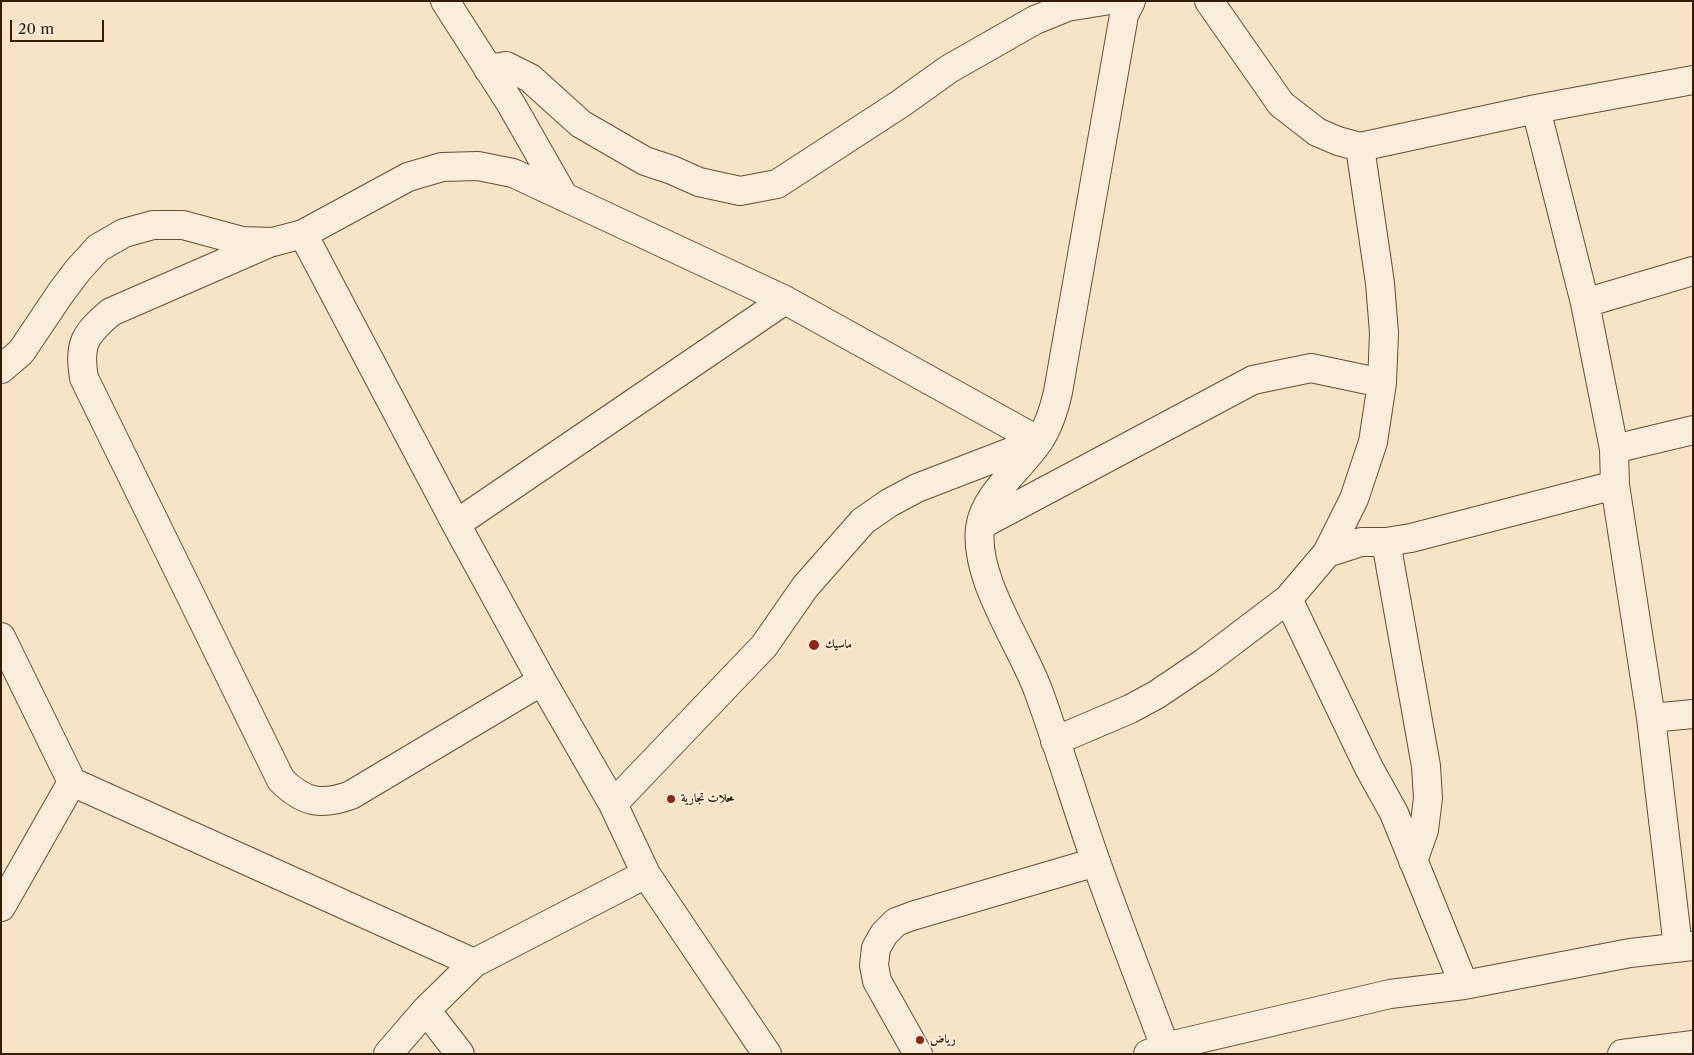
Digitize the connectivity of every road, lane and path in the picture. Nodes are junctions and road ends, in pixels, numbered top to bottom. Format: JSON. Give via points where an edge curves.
{"nodes":[{"id":1,"x":445,"y":1,"type":"edge"},
{"id":2,"x":1104,"y":1,"type":"edge"},
{"id":3,"x":1131,"y":1,"type":"edge"},
{"id":4,"x":1209,"y":1,"type":"edge"},
{"id":5,"x":488,"y":70,"type":"junction"},
{"id":6,"x":1693,"y":80,"type":"edge"},
{"id":7,"x":1536,"y":109,"type":"junction"},
{"id":8,"x":1360,"y":147,"type":"junction"},
{"id":9,"x":564,"y":197,"type":"junction"},
{"id":10,"x":303,"y":234,"type":"junction"},
{"id":11,"x":273,"y":242,"type":"junction"},
{"id":12,"x":1693,"y":271,"type":"edge"},
{"id":13,"x":785,"y":300,"type":"junction"},
{"id":14,"x":1585,"y":303,"type":"junction"},
{"id":15,"x":1,"y":369,"type":"edge"},
{"id":16,"x":1382,"y":383,"type":"junction"},
{"id":17,"x":1693,"y":430,"type":"edge"},
{"id":18,"x":1039,"y":441,"type":"junction"},
{"id":19,"x":1614,"y":449,"type":"junction"},
{"id":20,"x":1615,"y":485,"type":"junction"},
{"id":21,"x":456,"y":524,"type":"junction"},
{"id":22,"x":980,"y":525,"type":"junction"},
{"id":23,"x":1386,"y":542,"type":"junction"},
{"id":24,"x":1327,"y":552,"type":"junction"},
{"id":25,"x":1288,"y":599,"type":"junction"},
{"id":26,"x":1,"y":637,"type":"edge"},
{"id":27,"x":542,"y":681,"type":"junction"},
{"id":28,"x":1693,"y":714,"type":"edge"},
{"id":29,"x":1650,"y":718,"type":"junction"},
{"id":30,"x":1055,"y":741,"type":"junction"},
{"id":31,"x":72,"y":782,"type":"junction"},
{"id":32,"x":613,"y":804,"type":"junction"},
{"id":33,"x":1413,"y":861,"type":"junction"},
{"id":34,"x":1096,"y":862,"type":"junction"},
{"id":35,"x":646,"y":874,"type":"junction"},
{"id":36,"x":1,"y":907,"type":"edge"},
{"id":37,"x":1685,"y":946,"type":"edge"},
{"id":38,"x":474,"y":963,"type":"junction"},
{"id":39,"x":1464,"y":985,"type":"junction"},
{"id":40,"x":426,"y":1010,"type":"junction"},
{"id":41,"x":1693,"y":1045,"type":"edge"},
{"id":42,"x":1157,"y":1050,"type":"edge"},
{"id":43,"x":388,"y":1054,"type":"edge"},
{"id":44,"x":460,"y":1054,"type":"edge"},
{"id":45,"x":768,"y":1054,"type":"edge"},
{"id":46,"x":918,"y":1054,"type":"edge"},
{"id":47,"x":1622,"y":1054,"type":"edge"}],
"edges":[{"from":1,"to":5,"type":"street"},
{"from":2,"to":5,"type":"street","via":[[1067,7],[1035,20],[949,69],[777,184],[740,191],[699,182],[645,162],[581,124],[530,78],[506,66]]},
{"from":3,"to":18,"type":"street","via":[[1124,15],[1058,392],[1052,417]]},
{"from":4,"to":8,"type":"street","via":[[1281,104],[1317,132]]},
{"from":5,"to":9,"type":"street"},
{"from":6,"to":7,"type":"street"},
{"from":7,"to":8,"type":"street"},
{"from":7,"to":14,"type":"street"},
{"from":8,"to":16,"type":"street","via":[[1380,283],[1384,333]]},
{"from":9,"to":10,"type":"street","via":[[513,173],[478,166],[442,167],[408,176]]},
{"from":9,"to":13,"type":"street"},
{"from":10,"to":11,"type":"street"},
{"from":10,"to":21,"type":"street"},
{"from":11,"to":15,"type":"street","via":[[242,241],[184,225],[153,225],[124,233],[98,248],[78,270],[21,352]]},
{"from":11,"to":27,"type":"street","via":[[111,312],[96,324],[85,340],[80,359],[84,378],[281,780],[292,791],[321,802],[351,795]]},
{"from":12,"to":14,"type":"street"},
{"from":13,"to":18,"type":"street"},
{"from":13,"to":21,"type":"street"},
{"from":14,"to":19,"type":"street"},
{"from":16,"to":22,"type":"street","via":[[1311,368],[1252,380]]},
{"from":16,"to":24,"type":"street","via":[[1373,442],[1354,499]]},
{"from":17,"to":19,"type":"street"},
{"from":18,"to":22,"type":"street","via":[[990,502]]},
{"from":18,"to":32,"type":"street","via":[[917,488],[863,521],[806,587],[764,646]]},
{"from":19,"to":20,"type":"street"},
{"from":20,"to":23,"type":"street"},
{"from":20,"to":29,"type":"street"},
{"from":21,"to":27,"type":"street"},
{"from":22,"to":30,"type":"street","via":[[982,564],[1038,688]]},
{"from":23,"to":24,"type":"street","via":[[1361,542]]},
{"from":23,"to":33,"type":"street","via":[[1426,766],[1428,798],[1424,830]]},
{"from":24,"to":25,"type":"street"},
{"from":25,"to":30,"type":"street","via":[[1156,695]]},
{"from":25,"to":33,"type":"street","via":[[1394,813]]},
{"from":26,"to":31,"type":"street"},
{"from":27,"to":32,"type":"street"},
{"from":28,"to":29,"type":"street"},
{"from":29,"to":37,"type":"street"},
{"from":30,"to":34,"type":"street"},
{"from":31,"to":36,"type":"street"},
{"from":31,"to":38,"type":"street"},
{"from":32,"to":35,"type":"street"},
{"from":33,"to":39,"type":"street"},
{"from":34,"to":42,"type":"street"},
{"from":34,"to":46,"type":"street","via":[[912,916],[896,922],[884,934],[876,948],[874,965],[877,981]]},
{"from":35,"to":38,"type":"street"},
{"from":35,"to":45,"type":"street"},
{"from":37,"to":39,"type":"street","via":[[1630,953]]},
{"from":38,"to":40,"type":"street"},
{"from":39,"to":42,"type":"street","via":[[1390,994]]},
{"from":40,"to":43,"type":"street"},
{"from":40,"to":44,"type":"street"},
{"from":41,"to":47,"type":"street"}]}
